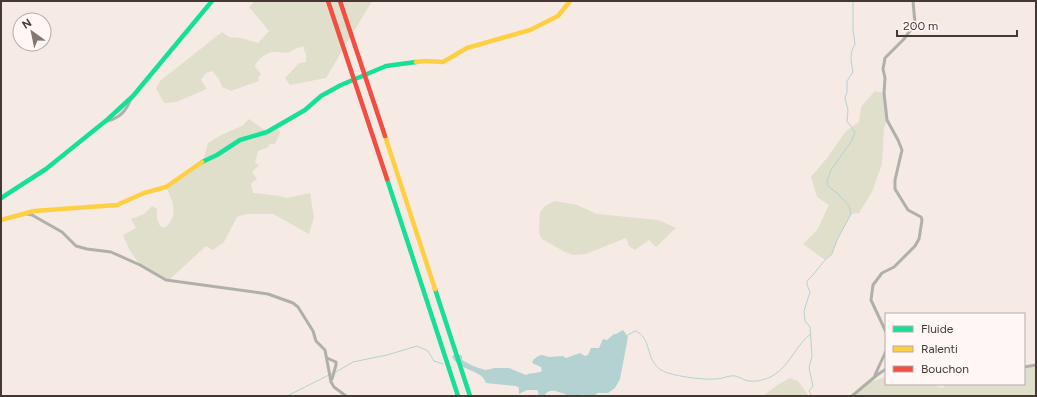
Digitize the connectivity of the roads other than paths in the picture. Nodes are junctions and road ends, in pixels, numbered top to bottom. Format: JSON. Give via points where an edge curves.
{"nodes":[{"id":1,"x":212,"y":1,"type":"edge"},
{"id":2,"x":328,"y":1,"type":"edge"},
{"id":3,"x":340,"y":1,"type":"edge"},
{"id":4,"x":570,"y":1,"type":"edge"},
{"id":5,"x":913,"y":1,"type":"edge"},
{"id":6,"x":364,"y":75,"type":"junction"},
{"id":7,"x":354,"y":79,"type":"junction"},
{"id":8,"x":1,"y":198,"type":"edge"},
{"id":9,"x":26,"y":214,"type":"junction"},
{"id":10,"x":1,"y":220,"type":"edge"},
{"id":11,"x":885,"y":330,"type":"edge"},
{"id":12,"x":885,"y":353,"type":"edge"},
{"id":13,"x":327,"y":358,"type":"junction"},
{"id":14,"x":1036,"y":365,"type":"edge"},
{"id":15,"x":1025,"y":367,"type":"edge"},
{"id":16,"x":885,"y":371,"type":"edge"},
{"id":17,"x":874,"y":378,"type":"junction"},
{"id":18,"x":331,"y":380,"type":"junction"},
{"id":19,"x":346,"y":396,"type":"edge"},
{"id":20,"x":458,"y":396,"type":"edge"},
{"id":21,"x":470,"y":396,"type":"edge"},
{"id":22,"x":852,"y":396,"type":"edge"}],
"edges":[{"from":1,"to":8,"type":"main road","via":[[133,96],[46,169]]},
{"from":2,"to":7,"type":"main road"},
{"from":3,"to":6,"type":"main road"},
{"from":4,"to":6,"type":"main road","via":[[558,16],[538,27],[467,48],[443,62],[414,62],[386,66]]},
{"from":5,"to":11,"type":"street","via":[[915,24],[885,58],[883,69],[887,120],[902,150],[895,189],[908,210],[922,220],[919,239],[915,246],[894,267],[882,273],[873,285],[871,300]]},
{"from":6,"to":7,"type":"main road"},
{"from":6,"to":21,"type":"main road"},
{"from":7,"to":9,"type":"main road","via":[[326,93],[305,110],[267,132],[240,140],[203,161],[166,187],[117,205],[34,211]]},
{"from":7,"to":20,"type":"main road"},
{"from":9,"to":10,"type":"main road"},
{"from":9,"to":13,"type":"street","via":[[62,232],[76,246],[111,252],[166,280],[268,294],[292,303],[298,307],[313,331],[316,341],[325,350]]},
{"from":12,"to":17,"type":"street"},
{"from":13,"to":18,"type":"street"},
{"from":13,"to":18,"type":"street","via":[[336,362]]},
{"from":14,"to":15,"type":"street"},
{"from":16,"to":17,"type":"street"},
{"from":17,"to":22,"type":"street"},
{"from":18,"to":19,"type":"street","via":[[334,387]]}]}
